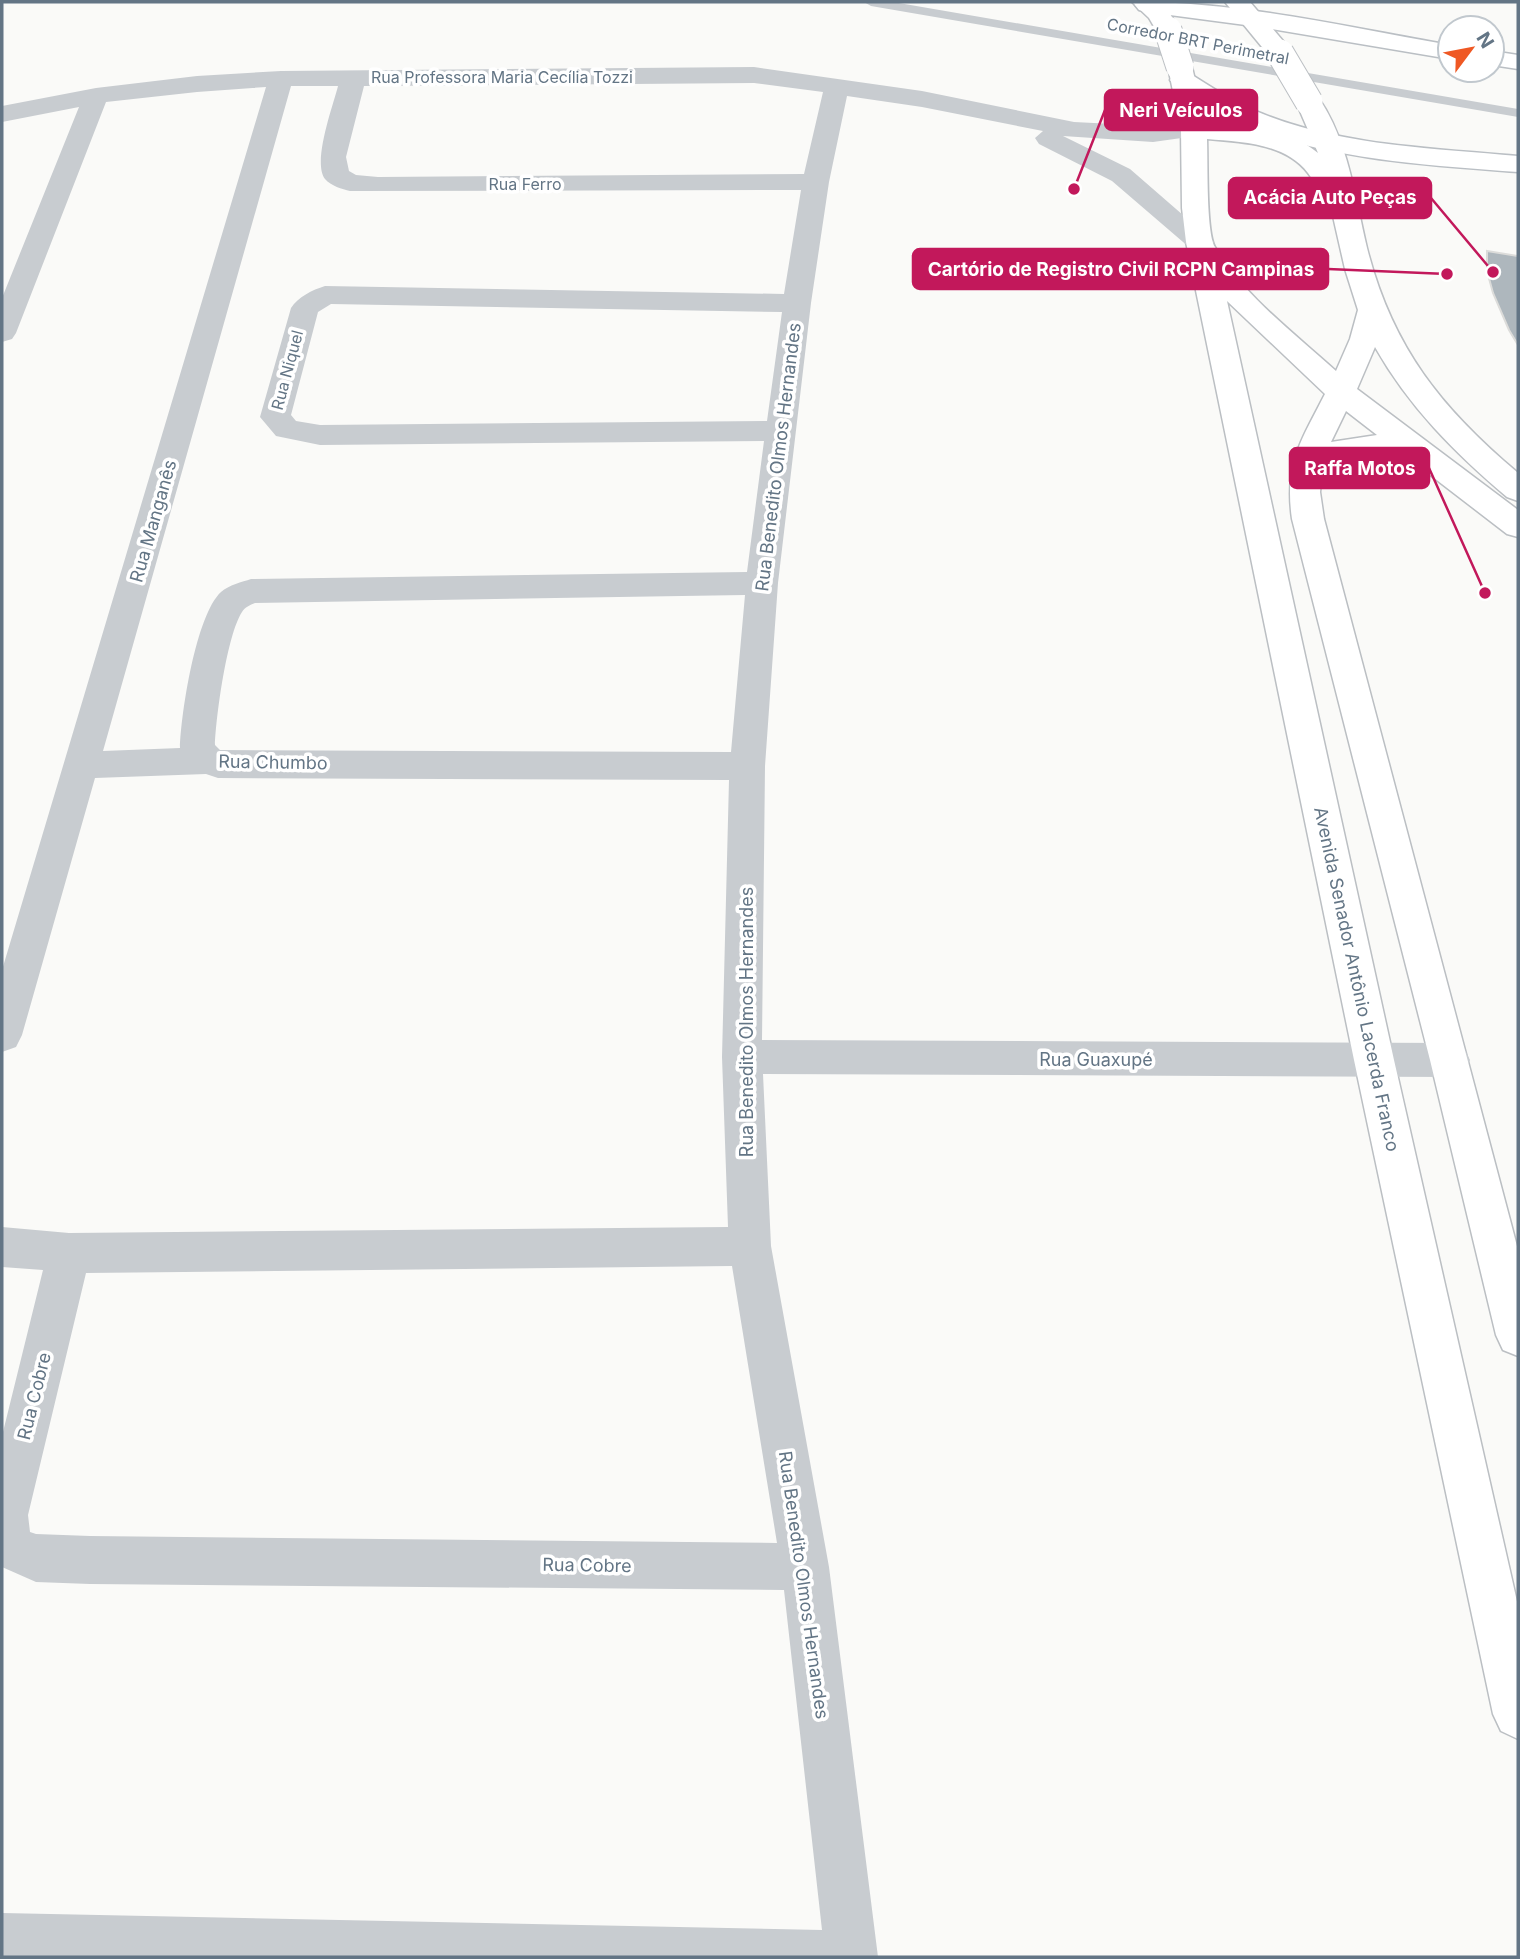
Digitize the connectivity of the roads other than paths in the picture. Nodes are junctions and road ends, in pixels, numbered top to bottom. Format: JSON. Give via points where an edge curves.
{"nodes":[{"id":1,"x":872,"y":2,"type":"edge"},
{"id":2,"x":1141,"y":3,"type":"edge"},
{"id":3,"x":1245,"y":10,"type":"edge"},
{"id":4,"x":1436,"y":49,"type":"edge"},
{"id":5,"x":1182,"y":74,"type":"junction"},
{"id":6,"x":353,"y":78,"type":"junction"},
{"id":7,"x":281,"y":79,"type":"junction"},
{"id":8,"x":837,"y":86,"type":"junction"},
{"id":9,"x":96,"y":96,"type":"junction"},
{"id":10,"x":1518,"y":113,"type":"edge"},
{"id":11,"x":2,"y":114,"type":"edge"},
{"id":12,"x":1001,"y":117,"type":"junction"},
{"id":13,"x":1194,"y":130,"type":"junction"},
{"id":14,"x":1250,"y":136,"type":"junction"},
{"id":15,"x":1327,"y":141,"type":"junction"},
{"id":16,"x":1195,"y":159,"type":"junction"},
{"id":17,"x":1518,"y":164,"type":"edge"},
{"id":18,"x":816,"y":182,"type":"junction"},
{"id":19,"x":1345,"y":216,"type":"junction"},
{"id":20,"x":1200,"y":243,"type":"junction"},
{"id":21,"x":1228,"y":288,"type":"junction"},
{"id":22,"x":797,"y":303,"type":"junction"},
{"id":23,"x":1372,"y":310,"type":"junction"},
{"id":24,"x":2,"y":333,"type":"edge"},
{"id":25,"x":1342,"y":343,"type":"junction"},
{"id":26,"x":1341,"y":392,"type":"junction"},
{"id":27,"x":780,"y":431,"type":"junction"},
{"id":28,"x":1405,"y":440,"type":"junction"},
{"id":29,"x":1309,"y":456,"type":"junction"},
{"id":30,"x":1518,"y":490,"type":"edge"},
{"id":31,"x":1518,"y":526,"type":"edge"},
{"id":32,"x":762,"y":583,"type":"junction"},
{"id":33,"x":208,"y":760,"type":"junction"},
{"id":34,"x":83,"y":765,"type":"junction"},
{"id":35,"x":747,"y":766,"type":"junction"},
{"id":36,"x":16,"y":935,"type":"edge"},
{"id":37,"x":2,"y":1035,"type":"edge"},
{"id":38,"x":742,"y":1057,"type":"junction"},
{"id":39,"x":1374,"y":1060,"type":"junction"},
{"id":40,"x":1450,"y":1060,"type":"junction"},
{"id":41,"x":750,"y":1246,"type":"junction"},
{"id":42,"x":2,"y":1247,"type":"edge"},
{"id":43,"x":69,"y":1253,"type":"junction"},
{"id":44,"x":1518,"y":1335,"type":"edge"},
{"id":45,"x":805,"y":1567,"type":"junction"},
{"id":46,"x":1518,"y":1714,"type":"edge"},
{"id":47,"x":2,"y":1939,"type":"edge"},
{"id":48,"x":852,"y":1957,"type":"edge"}],
"edges":[{"from":1,"to":10,"type":"lane","name":"Corredor BRT Perimetral"},
{"from":2,"to":3,"type":"main road"},
{"from":2,"to":5,"type":"main road","name":"Avenida Senador Antônio Lacerda Franco","bridge":true,"via":[[1158,14],[1168,30]]},
{"from":3,"to":4,"type":"main road"},
{"from":3,"to":15,"type":"main road","bridge":true,"via":[[1280,53]]},
{"from":5,"to":13,"type":"main road","name":"Avenida Senador Antônio Lacerda Franco"},
{"from":5,"to":15,"type":"main road","via":[[1234,111]]},
{"from":6,"to":7,"type":"street","name":"Rua Professora Maria Cecília Tozzi"},
{"from":6,"to":8,"type":"street","name":"Rua Professora Maria Cecília Tozzi","via":[[754,75]]},
{"from":6,"to":18,"type":"street","name":"Rua Ferro","via":[[333,157],[336,175],[350,183]]},
{"from":7,"to":9,"type":"street","name":"Rua Professora Maria Cecília Tozzi"},
{"from":7,"to":34,"type":"street","name":"Rua Manganês"},
{"from":8,"to":12,"type":"street","name":"Rua Professora Maria Cecília Tozzi"},
{"from":8,"to":18,"type":"street","name":"Rua Benedito Olmos Hernandes"},
{"from":9,"to":11,"type":"street","name":"Rua Professora Maria Cecília Tozzi"},
{"from":9,"to":24,"type":"street"},
{"from":12,"to":13,"type":"street","name":"Rua Professora Maria Cecília Tozzi","via":[[1099,133]]},
{"from":12,"to":20,"type":"street","name":"Rua Professora Maria Cecília Tozzi","via":[[1121,176]]},
{"from":13,"to":14,"type":"main road"},
{"from":13,"to":16,"type":"main road","name":"Avenida Senador Antônio Lacerda Franco"},
{"from":14,"to":16,"type":"main road"},
{"from":14,"to":19,"type":"main road","via":[[1303,154],[1317,166]]},
{"from":15,"to":17,"type":"main road"},
{"from":15,"to":19,"type":"main road"},
{"from":16,"to":20,"type":"main road","name":"Avenida Senador Antônio Lacerda Franco"},
{"from":18,"to":22,"type":"street","name":"Rua Benedito Olmos Hernandes"},
{"from":19,"to":23,"type":"main road"},
{"from":20,"to":21,"type":"main road"},
{"from":20,"to":39,"type":"main road","name":"Avenida Senador Antônio Lacerda Franco"},
{"from":21,"to":25,"type":"main road","via":[[1303,335]]},
{"from":21,"to":26,"type":"main road"},
{"from":22,"to":27,"type":"street","name":"Rua Benedito Olmos Hernandes"},
{"from":22,"to":27,"type":"street","name":"Rua Niquel","via":[[325,295],[305,308],[275,418],[287,429],[320,435]]},
{"from":23,"to":25,"type":"main road"},
{"from":23,"to":30,"type":"main road","via":[[1402,371],[1431,410]]},
{"from":25,"to":26,"type":"main road"},
{"from":26,"to":28,"type":"main road"},
{"from":26,"to":29,"type":"main road"},
{"from":27,"to":32,"type":"street","name":"Rua Benedito Olmos Hernandes"},
{"from":28,"to":29,"type":"main road"},
{"from":28,"to":31,"type":"main road"},
{"from":29,"to":40,"type":"main road","via":[[1304,492],[1308,519]]},
{"from":32,"to":33,"type":"street","name":"Rua Chumbo","via":[[250,591],[231,602],[218,634],[196,730],[197,749]]},
{"from":32,"to":35,"type":"street","name":"Rua Benedito Olmos Hernandes"},
{"from":33,"to":34,"type":"street"},
{"from":33,"to":35,"type":"street","name":"Rua Chumbo","via":[[218,764]]},
{"from":34,"to":36,"type":"street","name":"Rua Manganês"},
{"from":35,"to":38,"type":"street","name":"Rua Benedito Olmos Hernandes"},
{"from":36,"to":37,"type":"street","name":"Rua Manganês"},
{"from":38,"to":39,"type":"street","name":"Rua Guaxupé"},
{"from":38,"to":41,"type":"street","name":"Rua Benedito Olmos Hernandes"},
{"from":39,"to":40,"type":"street","name":"Rua Guaxupé"},
{"from":39,"to":46,"type":"main road","name":"Avenida Senador Antônio Lacerda Franco"},
{"from":40,"to":44,"type":"main road"},
{"from":41,"to":43,"type":"street"},
{"from":41,"to":45,"type":"street","name":"Rua Benedito Olmos Hernandes"},
{"from":42,"to":43,"type":"street"},
{"from":43,"to":45,"type":"street","name":"Rua Cobre","via":[[5,1515],[8,1546],[36,1558]]},
{"from":45,"to":48,"type":"street","name":"Rua Benedito Olmos Hernandes"},
{"from":47,"to":48,"type":"street"}]}
